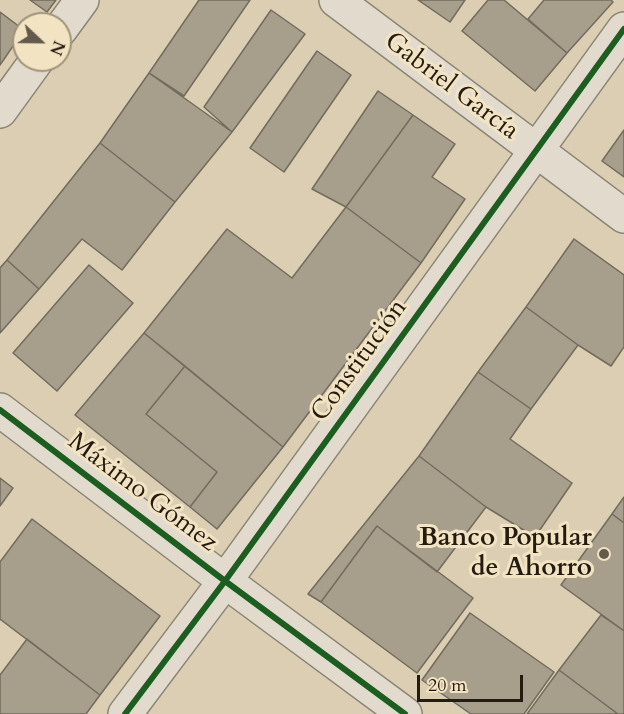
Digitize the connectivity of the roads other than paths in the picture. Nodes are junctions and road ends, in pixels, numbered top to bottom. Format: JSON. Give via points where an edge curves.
{"nodes":[{"id":1,"x":82,"y":0,"type":"edge"},
{"id":2,"x":336,"y":0,"type":"edge"},
{"id":3,"x":72,"y":14,"type":"edge"},
{"id":4,"x":624,"y":29,"type":"edge"},
{"id":5,"x":29,"y":72,"type":"edge"},
{"id":6,"x":0,"y":111,"type":"edge"},
{"id":7,"x":536,"y":151,"type":"junction"},
{"id":8,"x":624,"y":216,"type":"edge"},
{"id":9,"x":0,"y":410,"type":"edge"},
{"id":10,"x":225,"y":581,"type":"junction"},
{"id":11,"x":125,"y":714,"type":"edge"},
{"id":12,"x":405,"y":714,"type":"edge"}],
"edges":[{"from":1,"to":3,"type":"street"},
{"from":2,"to":7,"type":"street","name":"Gabriel García"},
{"from":4,"to":7,"type":"street","name":"Constitución"},
{"from":5,"to":6,"type":"street"},
{"from":7,"to":8,"type":"street","name":"Gabriel García"},
{"from":7,"to":10,"type":"street","name":"Constitución"},
{"from":9,"to":10,"type":"street","name":"Máximo Gómez"},
{"from":10,"to":11,"type":"street","name":"Constitución"},
{"from":10,"to":12,"type":"street","name":"Máximo Gómez"}]}
